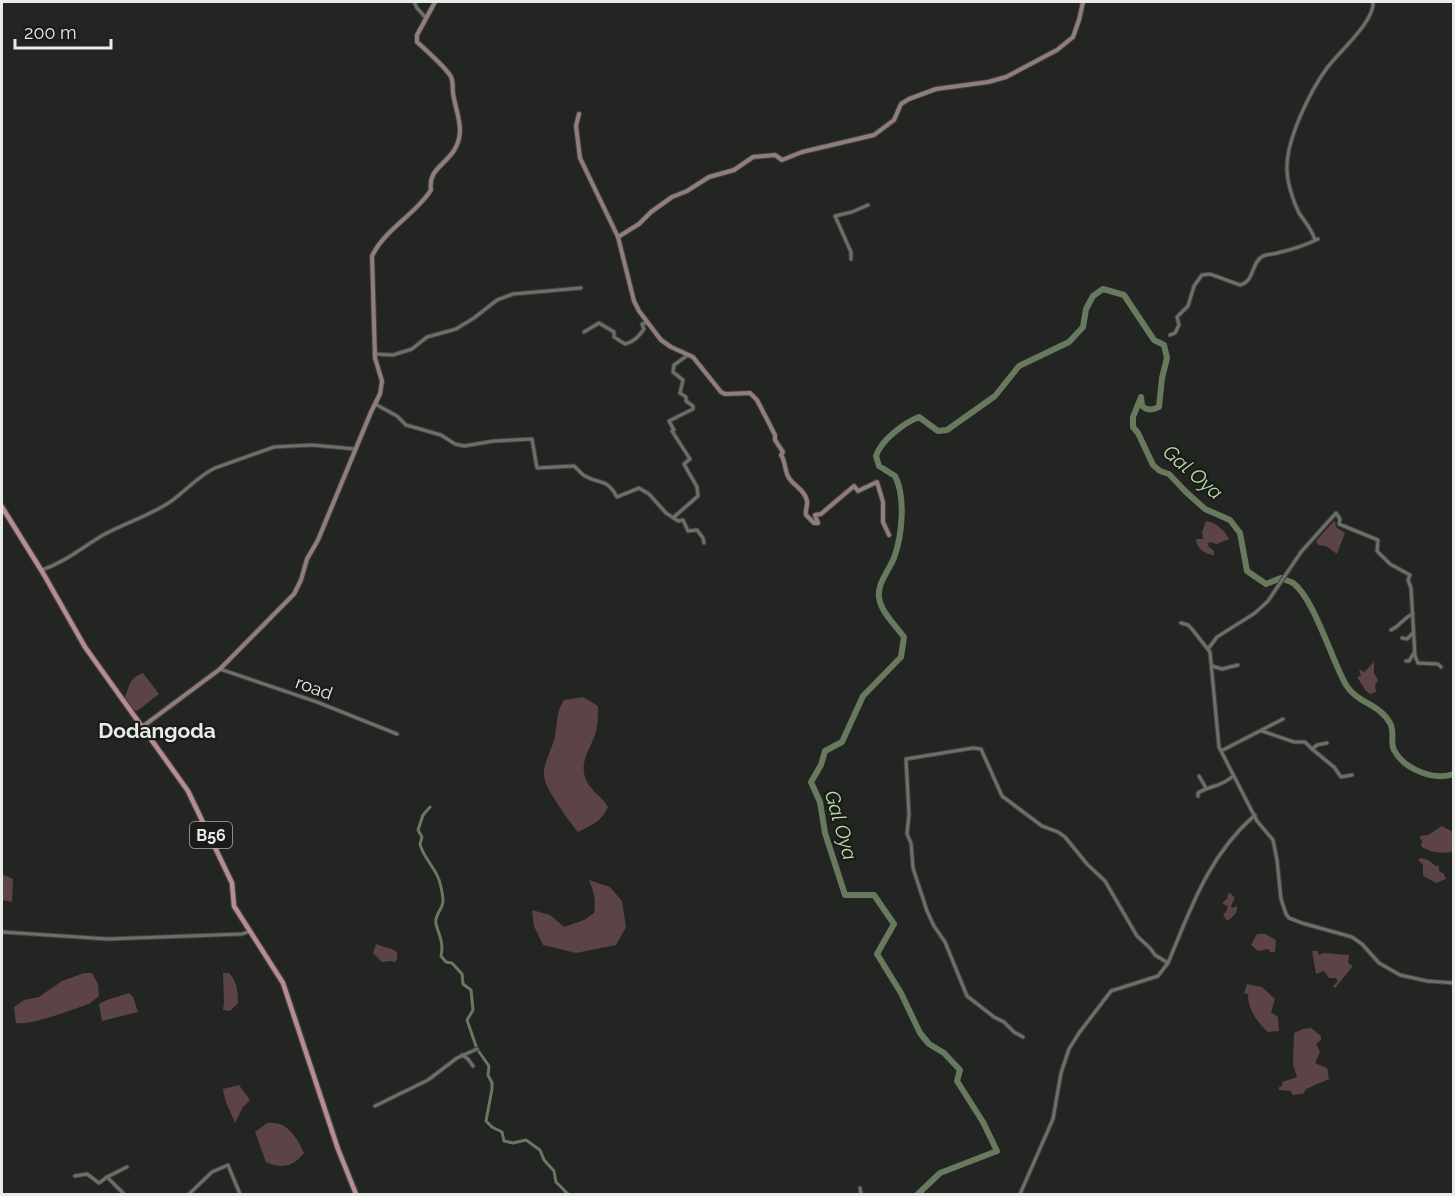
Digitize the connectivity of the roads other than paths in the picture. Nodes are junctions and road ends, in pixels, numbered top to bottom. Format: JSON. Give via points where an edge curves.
{"nodes":[{"id":1,"x":414,"y":2,"type":"edge"},
{"id":2,"x":435,"y":2,"type":"edge"},
{"id":3,"x":1083,"y":2,"type":"edge"},
{"id":4,"x":1372,"y":2,"type":"edge"},
{"id":5,"x":426,"y":18,"type":"junction"},
{"id":6,"x":579,"y":114,"type":"dead end"},
{"id":7,"x":868,"y":205,"type":"dead end"},
{"id":8,"x":618,"y":237,"type":"junction"},
{"id":9,"x":851,"y":259,"type":"dead end"},
{"id":10,"x":581,"y":288,"type":"dead end"},
{"id":11,"x":646,"y":322,"type":"junction"},
{"id":12,"x":584,"y":332,"type":"dead end"},
{"id":13,"x":1170,"y":334,"type":"dead end"},
{"id":14,"x":375,"y":354,"type":"junction"},
{"id":15,"x":688,"y":355,"type":"junction"},
{"id":16,"x":375,"y":404,"type":"junction"},
{"id":17,"x":355,"y":449,"type":"junction"},
{"id":18,"x":2,"y":507,"type":"edge"},
{"id":19,"x":674,"y":517,"type":"junction"},
{"id":20,"x":889,"y":535,"type":"dead end"},
{"id":21,"x":704,"y":543,"type":"dead end"},
{"id":22,"x":41,"y":570,"type":"junction"},
{"id":23,"x":1413,"y":614,"type":"junction"},
{"id":24,"x":1181,"y":622,"type":"dead end"},
{"id":25,"x":1390,"y":630,"type":"dead end"},
{"id":26,"x":1413,"y":633,"type":"junction"},
{"id":27,"x":1402,"y":638,"type":"dead end"},
{"id":28,"x":1207,"y":649,"type":"junction"},
{"id":29,"x":1414,"y":651,"type":"junction"},
{"id":30,"x":1406,"y":661,"type":"dead end"},
{"id":31,"x":1238,"y":665,"type":"dead end"},
{"id":32,"x":1212,"y":666,"type":"junction"},
{"id":33,"x":1442,"y":667,"type":"dead end"},
{"id":34,"x":220,"y":669,"type":"junction"},
{"id":35,"x":1282,"y":719,"type":"dead end"},
{"id":36,"x":142,"y":727,"type":"junction"},
{"id":37,"x":1262,"y":730,"type":"junction"},
{"id":38,"x":397,"y":734,"type":"dead end"},
{"id":39,"x":1328,"y":743,"type":"dead end"},
{"id":40,"x":1312,"y":749,"type":"junction"},
{"id":41,"x":1221,"y":751,"type":"junction"},
{"id":42,"x":1352,"y":775,"type":"dead end"},
{"id":43,"x":1199,"y":776,"type":"dead end"},
{"id":44,"x":1233,"y":776,"type":"junction"},
{"id":45,"x":1206,"y":788,"type":"junction"},
{"id":46,"x":1198,"y":796,"type":"dead end"},
{"id":47,"x":1255,"y":815,"type":"junction"},
{"id":48,"x":251,"y":930,"type":"junction"},
{"id":49,"x":2,"y":932,"type":"edge"},
{"id":50,"x":1168,"y":963,"type":"junction"},
{"id":51,"x":1454,"y":983,"type":"edge"},
{"id":52,"x":1023,"y":1037,"type":"dead end"},
{"id":53,"x":477,"y":1049,"type":"dead end"},
{"id":54,"x":462,"y":1056,"type":"junction"},
{"id":55,"x":473,"y":1066,"type":"dead end"},
{"id":56,"x":375,"y":1107,"type":"dead end"},
{"id":57,"x":127,"y":1167,"type":"dead end"},
{"id":58,"x":75,"y":1176,"type":"dead end"},
{"id":59,"x":106,"y":1178,"type":"junction"},
{"id":60,"x":860,"y":1188,"type":"dead end"},
{"id":61,"x":124,"y":1194,"type":"edge"},
{"id":62,"x":189,"y":1194,"type":"edge"},
{"id":63,"x":240,"y":1194,"type":"edge"},
{"id":64,"x":356,"y":1194,"type":"edge"},
{"id":65,"x":861,"y":1194,"type":"edge"},
{"id":66,"x":1020,"y":1194,"type":"edge"}],
"edges":[{"from":1,"to":5,"type":"street"},
{"from":2,"to":5,"type":"main road"},
{"from":3,"to":8,"type":"main road","via":[[1072,37],[1057,50],[1006,77],[936,89],[909,99],[901,104],[894,120],[874,135],[782,160],[775,155],[753,157],[734,170],[709,177],[676,195]]},
{"from":4,"to":13,"type":"street","via":[[1373,10],[1327,68],[1310,98],[1287,154],[1287,169],[1299,212],[1316,240],[1264,255],[1244,284],[1202,275],[1188,306],[1177,318],[1175,333]]},
{"from":5,"to":14,"type":"main road","via":[[417,42],[452,78],[461,122],[460,138],[430,181],[431,190],[426,198],[372,256]]},
{"from":6,"to":8,"type":"main road","via":[[576,126],[580,158]]},
{"from":7,"to":9,"type":"street","via":[[836,216]]},
{"from":8,"to":11,"type":"main road","via":[[634,301]]},
{"from":10,"to":14,"type":"street","via":[[513,294],[497,300],[456,329],[427,337],[412,349],[393,356]]},
{"from":11,"to":12,"type":"street","via":[[639,336],[625,344],[599,323]]},
{"from":11,"to":15,"type":"main road","via":[[671,347]]},
{"from":14,"to":16,"type":"main road","via":[[382,381]]},
{"from":15,"to":19,"type":"street","via":[[674,364],[673,372],[684,380],[680,393],[693,409],[669,421],[690,459],[684,464],[698,496]]},
{"from":15,"to":20,"type":"main road","via":[[721,392],[750,393],[757,400],[783,452],[790,480],[805,494],[806,515],[814,523],[818,523],[815,515],[854,486],[858,491],[877,482]]},
{"from":16,"to":17,"type":"main road"},
{"from":16,"to":19,"type":"street","via":[[406,425],[441,435],[455,444],[532,439],[537,468],[574,466],[585,476],[610,486],[617,497],[639,488]]},
{"from":17,"to":22,"type":"street","via":[[278,446],[215,468],[153,512]]},
{"from":17,"to":34,"type":"main road","via":[[297,590]]},
{"from":18,"to":22,"type":"main road","number":"B56"},
{"from":19,"to":21,"type":"street","via":[[683,520],[688,531],[697,530]]},
{"from":22,"to":36,"type":"main road","number":"B56","via":[[85,647]]},
{"from":23,"to":25,"type":"street"},
{"from":23,"to":26,"type":"street"},
{"from":23,"to":28,"type":"street","via":[[1410,575],[1377,551],[1378,540],[1339,524],[1335,513],[1301,552],[1268,601]]},
{"from":24,"to":28,"type":"street"},
{"from":26,"to":27,"type":"street"},
{"from":26,"to":29,"type":"street"},
{"from":28,"to":32,"type":"street"},
{"from":29,"to":30,"type":"street"},
{"from":29,"to":33,"type":"street","via":[[1419,663]]},
{"from":31,"to":32,"type":"street","via":[[1222,669]]},
{"from":32,"to":41,"type":"street"},
{"from":34,"to":36,"type":"main road"},
{"from":34,"to":38,"type":"street","name":"road"},
{"from":35,"to":37,"type":"street"},
{"from":36,"to":48,"type":"main road","number":"B56","via":[[188,791],[232,883],[234,906]]},
{"from":37,"to":40,"type":"street","via":[[1305,742]]},
{"from":37,"to":41,"type":"street"},
{"from":39,"to":40,"type":"street"},
{"from":40,"to":42,"type":"street","via":[[1334,766],[1341,777]]},
{"from":41,"to":44,"type":"street"},
{"from":43,"to":45,"type":"street"},
{"from":44,"to":45,"type":"street","via":[[1215,788]]},
{"from":44,"to":47,"type":"street"},
{"from":45,"to":46,"type":"street"},
{"from":47,"to":50,"type":"street","via":[[1214,861]]},
{"from":47,"to":51,"type":"street","via":[[1274,844],[1281,900],[1289,918],[1352,938],[1379,963],[1400,975]]},
{"from":48,"to":49,"type":"street","via":[[242,934],[108,939]]},
{"from":48,"to":64,"type":"main road","number":"B56","via":[[283,983]]},
{"from":50,"to":52,"type":"street","via":[[1137,936],[1105,882],[1065,837],[1042,826],[1002,796],[981,749],[906,759],[907,834],[927,911],[945,942],[967,996]]},
{"from":50,"to":66,"type":"street","via":[[1158,976],[1111,991],[1079,1033],[1061,1073],[1053,1119]]},
{"from":53,"to":54,"type":"street"},
{"from":54,"to":55,"type":"street"},
{"from":54,"to":56,"type":"street","via":[[436,1075]]},
{"from":57,"to":59,"type":"street"},
{"from":58,"to":59,"type":"street","via":[[87,1174],[99,1183]]},
{"from":59,"to":61,"type":"street"},
{"from":60,"to":65,"type":"street"},
{"from":62,"to":63,"type":"street","via":[[212,1172],[228,1165]]}]}
